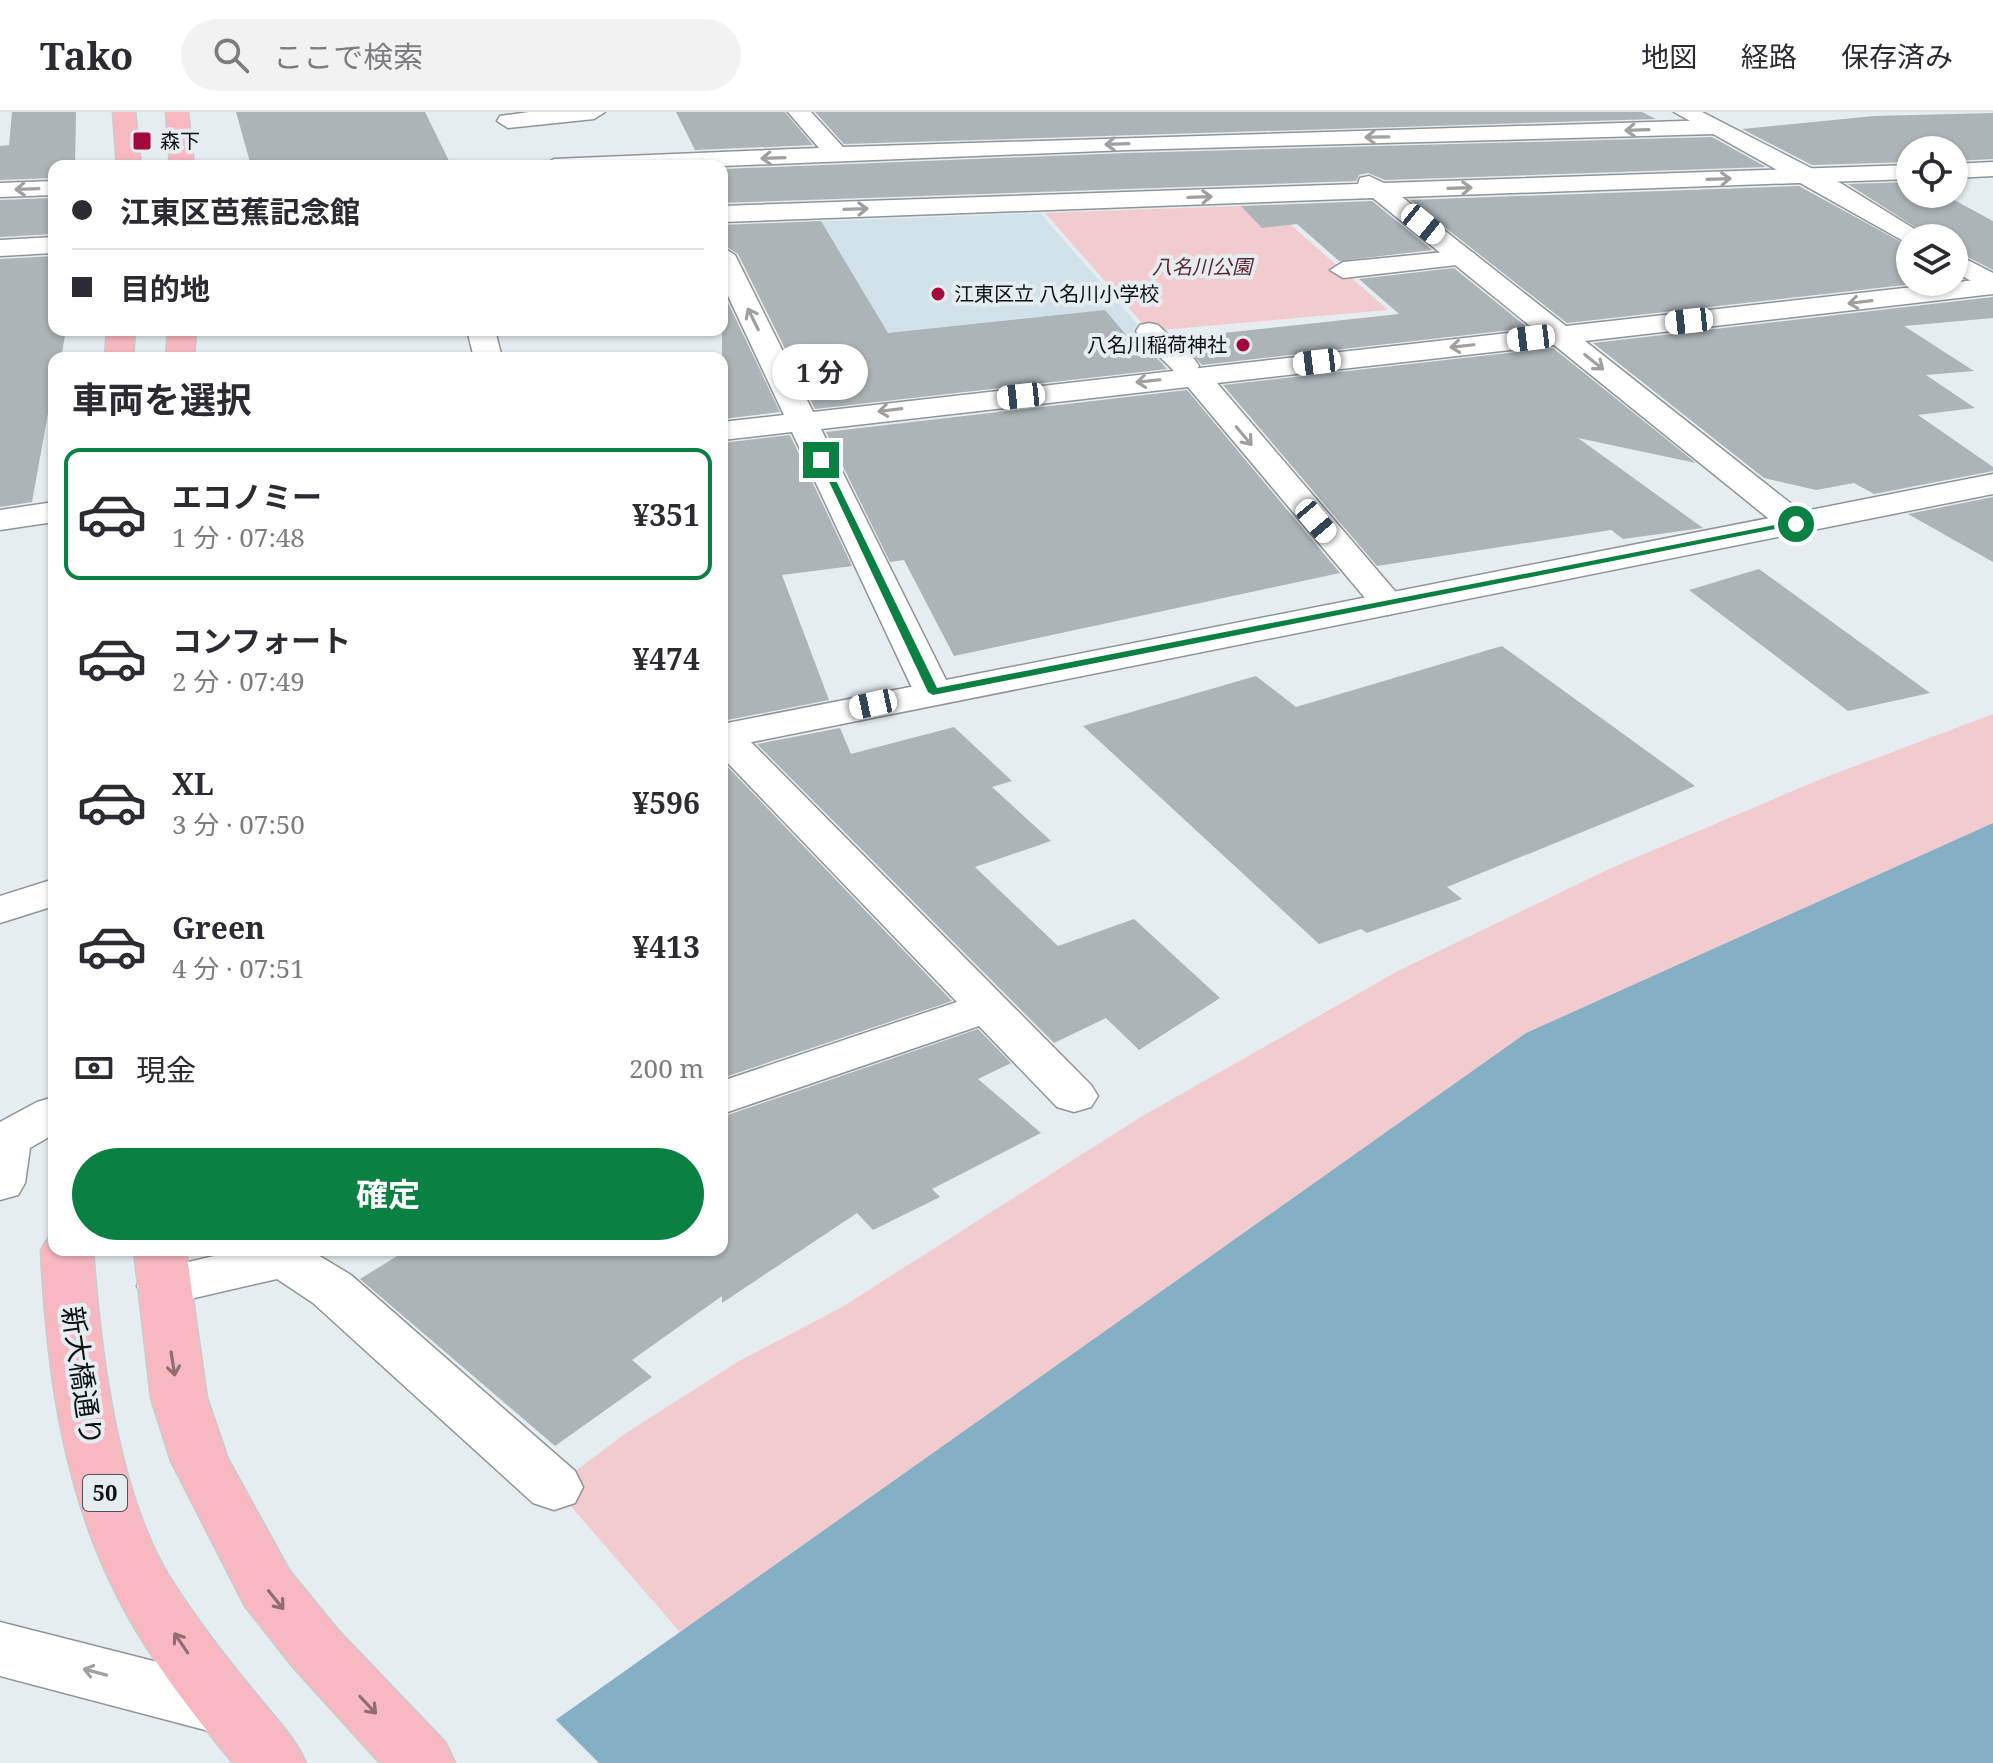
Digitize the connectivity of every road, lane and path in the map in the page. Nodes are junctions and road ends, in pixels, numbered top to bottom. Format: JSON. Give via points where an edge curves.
{"nodes":[{"id":1,"x":124,"y":112,"type":"edge"},
{"id":2,"x":177,"y":112,"type":"edge"},
{"id":3,"x":594,"y":112,"type":"edge"},
{"id":4,"x":799,"y":112,"type":"edge"},
{"id":5,"x":1264,"y":112,"type":"edge"},
{"id":6,"x":1686,"y":112,"type":"edge"},
{"id":7,"x":1710,"y":120,"type":"edge"},
{"id":8,"x":510,"y":125,"type":"edge"},
{"id":9,"x":1303,"y":138,"type":"junction"},
{"id":10,"x":837,"y":155,"type":"junction"},
{"id":11,"x":128,"y":160,"type":"edge"},
{"id":12,"x":181,"y":160,"type":"edge"},
{"id":13,"x":728,"y":161,"type":"edge"},
{"id":14,"x":1993,"y":169,"type":"edge"},
{"id":15,"x":1968,"y":170,"type":"edge"},
{"id":16,"x":1896,"y":173,"type":"edge"},
{"id":17,"x":1809,"y":176,"type":"junction"},
{"id":18,"x":48,"y":188,"type":"edge"},
{"id":19,"x":0,"y":190,"type":"edge"},
{"id":20,"x":1380,"y":190,"type":"junction"},
{"id":21,"x":728,"y":214,"type":"edge"},
{"id":22,"x":1896,"y":226,"type":"edge"},
{"id":23,"x":48,"y":245,"type":"edge"},
{"id":24,"x":0,"y":248,"type":"edge"},
{"id":25,"x":1465,"y":258,"type":"junction"},
{"id":26,"x":728,"y":267,"type":"edge"},
{"id":27,"x":1343,"y":270,"type":"dead end"},
{"id":28,"x":1968,"y":270,"type":"edge"},
{"id":29,"x":1993,"y":285,"type":"edge"},
{"id":30,"x":1149,"y":331,"type":"dead end"},
{"id":31,"x":1560,"y":335,"type":"junction"},
{"id":32,"x":1190,"y":371,"type":"junction"},
{"id":33,"x":803,"y":421,"type":"junction"},
{"id":34,"x":728,"y":430,"type":"edge"},
{"id":35,"x":1993,"y":484,"type":"edge"},
{"id":36,"x":48,"y":513,"type":"edge"},
{"id":37,"x":0,"y":520,"type":"edge"},
{"id":38,"x":1796,"y":524,"type":"junction"},
{"id":39,"x":1388,"y":604,"type":"junction"},
{"id":40,"x":933,"y":692,"type":"junction"},
{"id":41,"x":728,"y":735,"type":"edge"},
{"id":42,"x":728,"y":742,"type":"edge"},
{"id":43,"x":48,"y":894,"type":"edge"},
{"id":44,"x":0,"y":910,"type":"edge"},
{"id":45,"x":989,"y":1007,"type":"junction"},
{"id":46,"x":728,"y":1096,"type":"edge"},
{"id":47,"x":1074,"y":1096,"type":"dead end"},
{"id":48,"x":48,"y":1118,"type":"edge"},
{"id":49,"x":2,"y":1155,"type":"edge"},
{"id":50,"x":68,"y":1256,"type":"edge"},
{"id":51,"x":272,"y":1256,"type":"edge"},
{"id":52,"x":292,"y":1256,"type":"edge"},
{"id":53,"x":162,"y":1268,"type":"edge"},
{"id":54,"x":554,"y":1487,"type":"dead end"},
{"id":55,"x":1,"y":1649,"type":"edge"},
{"id":56,"x":224,"y":1707,"type":"junction"},
{"id":57,"x":273,"y":1763,"type":"edge"},
{"id":58,"x":422,"y":1763,"type":"edge"}],
"edges":[{"from":1,"to":11,"type":"main road"},
{"from":2,"to":12,"type":"main road"},
{"from":3,"to":8,"type":"street"},
{"from":4,"to":10,"type":"street"},
{"from":5,"to":9,"type":"street"},
{"from":6,"to":7,"type":"street"},
{"from":7,"to":9,"type":"street","one_way":true},
{"from":7,"to":17,"type":"street"},
{"from":9,"to":10,"type":"street","one_way":true},
{"from":9,"to":20,"type":"street"},
{"from":10,"to":13,"type":"street","one_way":true},
{"from":14,"to":15,"type":"street"},
{"from":16,"to":17,"type":"street"},
{"from":20,"to":17,"type":"street","one_way":true},
{"from":17,"to":22,"type":"street"},
{"from":18,"to":19,"type":"street","one_way":true},
{"from":21,"to":20,"type":"street","one_way":true},
{"from":20,"to":25,"type":"street"},
{"from":23,"to":24,"type":"street"},
{"from":25,"to":27,"type":"street"},
{"from":25,"to":31,"type":"street"},
{"from":33,"to":26,"type":"street","one_way":true},
{"from":28,"to":29,"type":"street"},
{"from":29,"to":31,"type":"street","one_way":true},
{"from":30,"to":32,"type":"street"},
{"from":31,"to":32,"type":"street","one_way":true},
{"from":31,"to":38,"type":"street","one_way":true},
{"from":32,"to":33,"type":"street","one_way":true},
{"from":32,"to":39,"type":"street","one_way":true},
{"from":33,"to":34,"type":"street"},
{"from":33,"to":40,"type":"street"},
{"from":35,"to":38,"type":"street"},
{"from":36,"to":37,"type":"street"},
{"from":38,"to":39,"type":"street"},
{"from":39,"to":40,"type":"street"},
{"from":40,"to":41,"type":"street"},
{"from":42,"to":45,"type":"street"},
{"from":43,"to":44,"type":"street"},
{"from":45,"to":46,"type":"street"},
{"from":45,"to":47,"type":"street"},
{"from":48,"to":49,"type":"street"},
{"from":56,"to":50,"type":"main road","name":"新大橋通り","number":"50","one_way":true,"via":[[145,1590],[115,1523],[93,1457],[83,1404]]},
{"from":51,"to":53,"type":"street"},
{"from":52,"to":54,"type":"street"},
{"from":53,"to":58,"type":"main road","one_way":true,"via":[[179,1398],[200,1461],[267,1588]]},
{"from":56,"to":55,"type":"street","one_way":true},
{"from":56,"to":57,"type":"main road","number":"50"}]}
